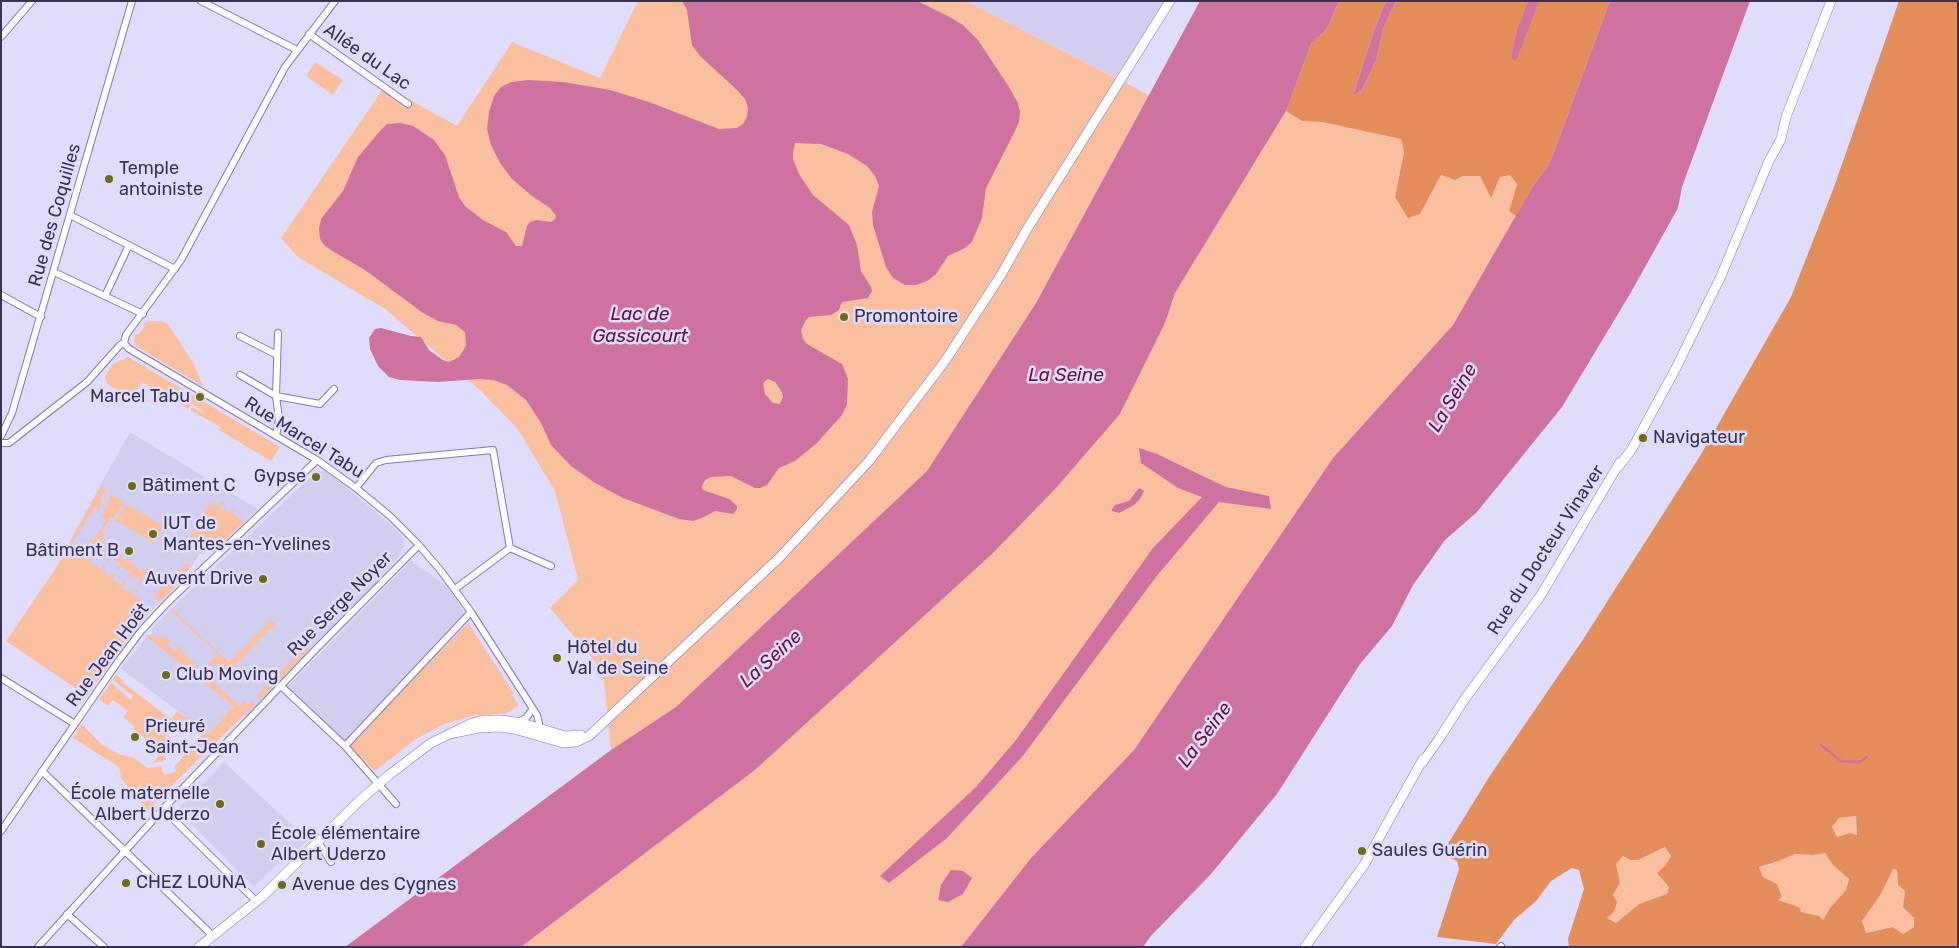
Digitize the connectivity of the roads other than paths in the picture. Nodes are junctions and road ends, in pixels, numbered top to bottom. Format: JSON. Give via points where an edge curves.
{"nodes":[{"id":1,"x":32,"y":1,"type":"edge"},
{"id":2,"x":132,"y":1,"type":"edge"},
{"id":3,"x":201,"y":1,"type":"edge"},
{"id":4,"x":335,"y":1,"type":"edge"},
{"id":5,"x":1170,"y":1,"type":"edge"},
{"id":6,"x":1831,"y":1,"type":"edge"},
{"id":7,"x":309,"y":34,"type":"junction"},
{"id":8,"x":1,"y":37,"type":"edge"},
{"id":9,"x":297,"y":50,"type":"junction"},
{"id":10,"x":408,"y":104,"type":"dead end"},
{"id":11,"x":70,"y":215,"type":"junction"},
{"id":12,"x":129,"y":245,"type":"junction"},
{"id":13,"x":175,"y":269,"type":"junction"},
{"id":14,"x":54,"y":272,"type":"junction"},
{"id":15,"x":1,"y":295,"type":"edge"},
{"id":16,"x":105,"y":296,"type":"junction"},
{"id":17,"x":143,"y":314,"type":"junction"},
{"id":18,"x":41,"y":316,"type":"junction"},
{"id":19,"x":278,"y":333,"type":"dead end"},
{"id":20,"x":240,"y":336,"type":"dead end"},
{"id":21,"x":124,"y":342,"type":"junction"},
{"id":22,"x":277,"y":355,"type":"junction"},
{"id":23,"x":240,"y":375,"type":"dead end"},
{"id":24,"x":334,"y":389,"type":"dead end"},
{"id":25,"x":276,"y":396,"type":"junction"},
{"id":26,"x":1,"y":436,"type":"edge"},
{"id":27,"x":276,"y":436,"type":"junction"},
{"id":28,"x":1,"y":443,"type":"edge"},
{"id":29,"x":317,"y":460,"type":"junction"},
{"id":30,"x":356,"y":488,"type":"junction"},
{"id":31,"x":419,"y":545,"type":"junction"},
{"id":32,"x":510,"y":548,"type":"junction"},
{"id":33,"x":551,"y":566,"type":"dead end"},
{"id":34,"x":455,"y":589,"type":"junction"},
{"id":35,"x":471,"y":612,"type":"junction"},
{"id":36,"x":1,"y":678,"type":"edge"},
{"id":37,"x":281,"y":686,"type":"junction"},
{"id":38,"x":532,"y":709,"type":"junction"},
{"id":39,"x":517,"y":722,"type":"junction"},
{"id":40,"x":75,"y":724,"type":"junction"},
{"id":41,"x":533,"y":730,"type":"junction"},
{"id":42,"x":450,"y":734,"type":"junction"},
{"id":43,"x":345,"y":746,"type":"junction"},
{"id":44,"x":42,"y":771,"type":"junction"},
{"id":45,"x":379,"y":783,"type":"junction"},
{"id":46,"x":396,"y":804,"type":"dead end"},
{"id":47,"x":163,"y":809,"type":"junction"},
{"id":48,"x":1,"y":831,"type":"edge"},
{"id":49,"x":318,"y":842,"type":"junction"},
{"id":50,"x":125,"y":849,"type":"junction"},
{"id":51,"x":331,"y":862,"type":"dead end"},
{"id":52,"x":257,"y":902,"type":"junction"},
{"id":53,"x":67,"y":914,"type":"junction"},
{"id":54,"x":213,"y":936,"type":"junction"},
{"id":55,"x":38,"y":947,"type":"edge"},
{"id":56,"x":104,"y":947,"type":"edge"},
{"id":57,"x":199,"y":947,"type":"edge"},
{"id":58,"x":1305,"y":947,"type":"edge"}],
"edges":[{"from":1,"to":8,"type":"street"},
{"from":2,"to":11,"type":"street","name":"Rue des Coquilles"},
{"from":3,"to":9,"type":"street"},
{"from":4,"to":7,"type":"street"},
{"from":5,"to":41,"type":"main road","via":[[1036,213],[996,283],[927,387],[869,460],[780,557],[589,736],[571,743],[558,742]]},
{"from":6,"to":58,"type":"main road","name":"Rue du Docteur Vinaver","via":[[1743,225],[1684,352],[1628,456],[1541,595],[1422,763],[1364,865]]},
{"from":7,"to":9,"type":"street"},
{"from":7,"to":10,"type":"street","name":"Allée du Lac"},
{"from":9,"to":13,"type":"street","via":[[274,83]]},
{"from":11,"to":12,"type":"street"},
{"from":11,"to":14,"type":"street","name":"Rue des Coquilles"},
{"from":12,"to":13,"type":"street"},
{"from":12,"to":16,"type":"street"},
{"from":13,"to":17,"type":"street"},
{"from":14,"to":16,"type":"street"},
{"from":14,"to":18,"type":"street","name":"Rue des Coquilles"},
{"from":15,"to":18,"type":"street"},
{"from":16,"to":17,"type":"street"},
{"from":17,"to":21,"type":"street"},
{"from":18,"to":26,"type":"street","name":"Rue des Coquilles","via":[[12,413]]},
{"from":19,"to":22,"type":"street"},
{"from":20,"to":22,"type":"street"},
{"from":21,"to":27,"type":"street","name":"Rue Marcel Tabu","via":[[136,353]]},
{"from":21,"to":28,"type":"street","via":[[87,382],[9,443]]},
{"from":22,"to":25,"type":"street"},
{"from":23,"to":25,"type":"street"},
{"from":24,"to":25,"type":"street","via":[[320,404]]},
{"from":25,"to":27,"type":"street","via":[[279,419]]},
{"from":27,"to":29,"type":"street","name":"Rue Marcel Tabu"},
{"from":29,"to":30,"type":"street","name":"Rue Marcel Tabu"},
{"from":29,"to":40,"type":"street","name":"Rue Jean Hoët","via":[[158,613],[128,648]]},
{"from":30,"to":31,"type":"street","name":"Rue Marcel Tabu"},
{"from":30,"to":32,"type":"street","via":[[376,462],[493,450]]},
{"from":31,"to":34,"type":"street","name":"Rue Marcel Tabu"},
{"from":31,"to":37,"type":"street","name":"Rue Serge Noyer"},
{"from":32,"to":33,"type":"street"},
{"from":32,"to":34,"type":"street"},
{"from":34,"to":35,"type":"street","name":"Rue Marcel Tabu"},
{"from":35,"to":38,"type":"street","name":"Rue Marcel Tabu"},
{"from":35,"to":43,"type":"street"},
{"from":36,"to":40,"type":"street"},
{"from":37,"to":43,"type":"street"},
{"from":37,"to":47,"type":"street","name":"Rue Serge Noyer"},
{"from":38,"to":39,"type":"street","via":[[526,718]]},
{"from":38,"to":41,"type":"street","name":"Rue Marcel Tabu","via":[[538,718]]},
{"from":39,"to":41,"type":"main road"},
{"from":39,"to":42,"type":"main road","via":[[476,722]]},
{"from":40,"to":44,"type":"street","name":"Rue Jean Hoët"},
{"from":41,"to":42,"type":"main road","via":[[493,728]]},
{"from":42,"to":45,"type":"main road","via":[[424,748]]},
{"from":43,"to":45,"type":"street"},
{"from":44,"to":48,"type":"street","name":"Rue Jean Hoët"},
{"from":44,"to":50,"type":"street"},
{"from":45,"to":46,"type":"street"},
{"from":45,"to":49,"type":"main road"},
{"from":47,"to":50,"type":"street","name":"Rue Serge Noyer"},
{"from":47,"to":52,"type":"street"},
{"from":49,"to":51,"type":"street"},
{"from":49,"to":52,"type":"main road"},
{"from":50,"to":53,"type":"street","name":"Rue Serge Noyer"},
{"from":50,"to":54,"type":"street"},
{"from":52,"to":54,"type":"main road"},
{"from":53,"to":55,"type":"street","name":"Rue Serge Noyer"},
{"from":53,"to":56,"type":"street"},
{"from":54,"to":57,"type":"main road"}]}
